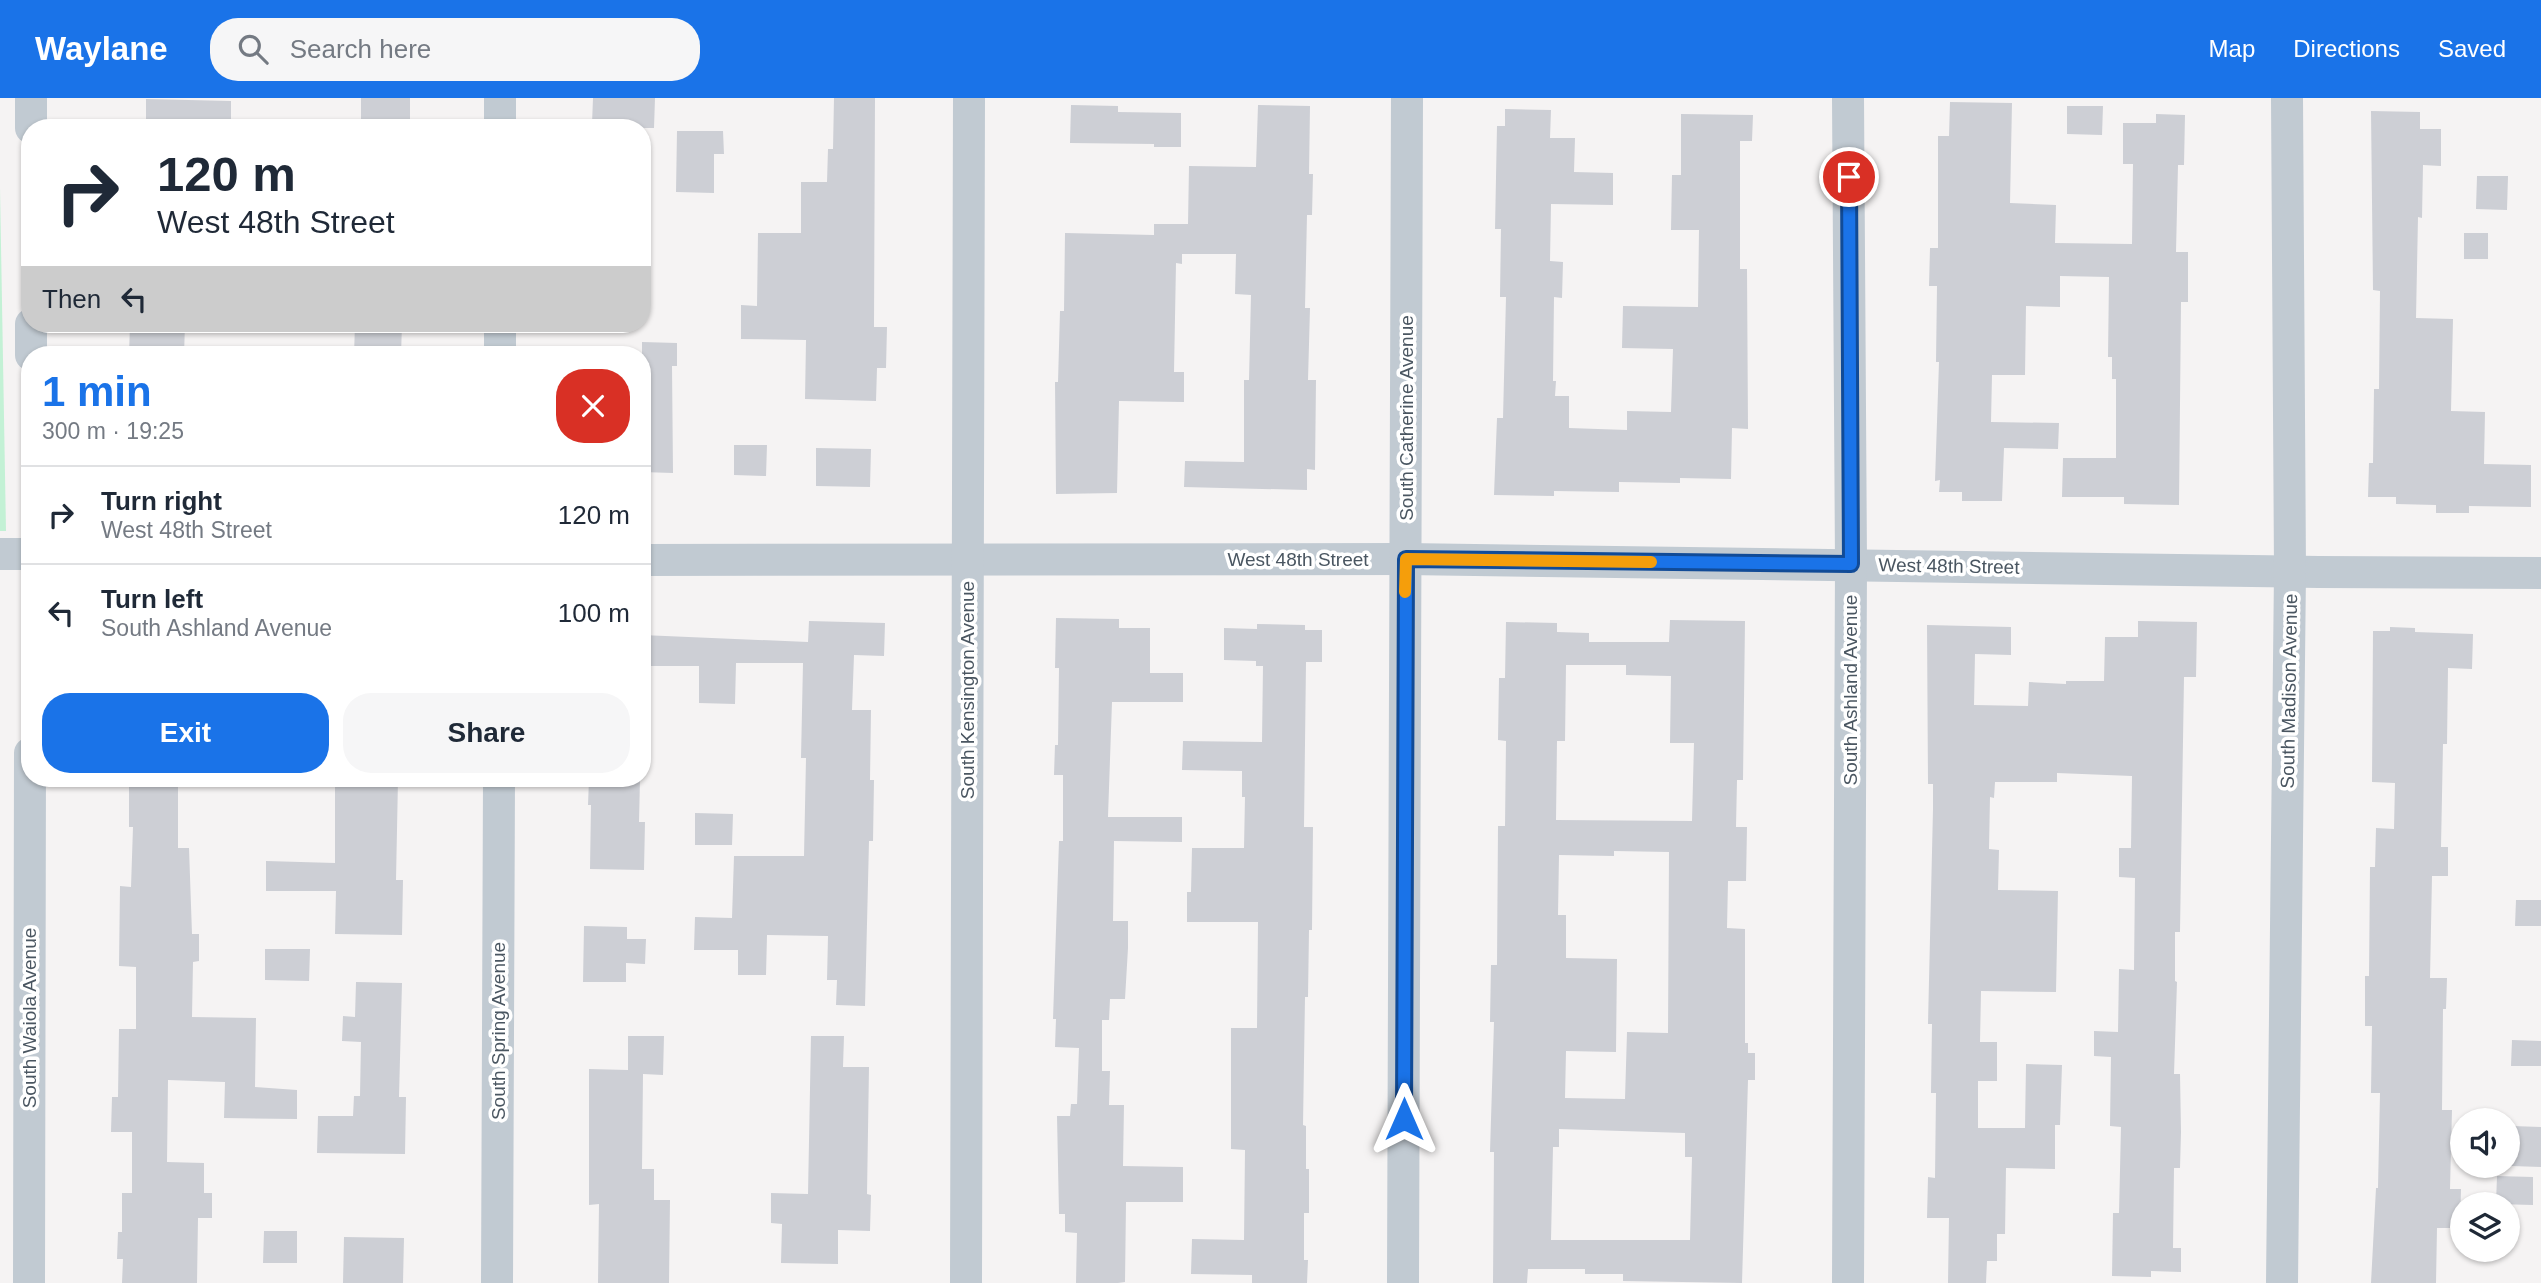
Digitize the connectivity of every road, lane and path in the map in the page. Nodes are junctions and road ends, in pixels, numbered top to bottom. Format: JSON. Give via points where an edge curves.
{"nodes":[{"id":1,"x":31,"y":98,"type":"edge"},
{"id":2,"x":500,"y":98,"type":"edge"},
{"id":3,"x":969,"y":98,"type":"edge"},
{"id":4,"x":1407,"y":98,"type":"edge"},
{"id":5,"x":1848,"y":98,"type":"edge"},
{"id":6,"x":2287,"y":98,"type":"edge"},
{"id":7,"x":31,"y":119,"type":"edge"},
{"id":8,"x":500,"y":119,"type":"edge"},
{"id":9,"x":0,"y":554,"type":"edge"},
{"id":10,"x":21,"y":554,"type":"edge"},
{"id":11,"x":1406,"y":559,"type":"junction"},
{"id":12,"x":651,"y":560,"type":"edge"},
{"id":13,"x":968,"y":560,"type":"junction"},
{"id":14,"x":1851,"y":564,"type":"junction"},
{"id":15,"x":2290,"y":572,"type":"junction"},
{"id":16,"x":2541,"y":573,"type":"edge"},
{"id":17,"x":30,"y":787,"type":"edge"},
{"id":18,"x":499,"y":787,"type":"edge"},
{"id":19,"x":29,"y":1283,"type":"edge"},
{"id":20,"x":497,"y":1283,"type":"edge"},
{"id":21,"x":966,"y":1283,"type":"edge"},
{"id":22,"x":1403,"y":1283,"type":"edge"},
{"id":23,"x":1848,"y":1283,"type":"edge"},
{"id":24,"x":2281,"y":1283,"type":"edge"}],
"edges":[{"from":1,"to":7,"type":"street"},
{"from":2,"to":8,"type":"street"},
{"from":3,"to":13,"type":"street","name":"South Kensington Avenue"},
{"from":4,"to":11,"type":"street","name":"South Catherine Avenue"},
{"from":5,"to":14,"type":"street","name":"South Ashland Avenue"},
{"from":6,"to":15,"type":"street","name":"South Madison Avenue"},
{"from":9,"to":10,"type":"street"},
{"from":11,"to":13,"type":"street","name":"West 48th Street"},
{"from":11,"to":14,"type":"street","name":"West 48th Street"},
{"from":11,"to":22,"type":"street","name":"South Catherine Avenue"},
{"from":12,"to":13,"type":"street","name":"West 48th Street"},
{"from":13,"to":21,"type":"street","name":"South Kensington Avenue"},
{"from":14,"to":15,"type":"street","name":"West 48th Street"},
{"from":14,"to":23,"type":"street","name":"South Ashland Avenue"},
{"from":15,"to":16,"type":"street","name":"West 48th Street"},
{"from":15,"to":24,"type":"street","name":"South Madison Avenue"},
{"from":17,"to":19,"type":"street","name":"South Waiola Avenue"},
{"from":18,"to":20,"type":"street","name":"South Spring Avenue"}]}
